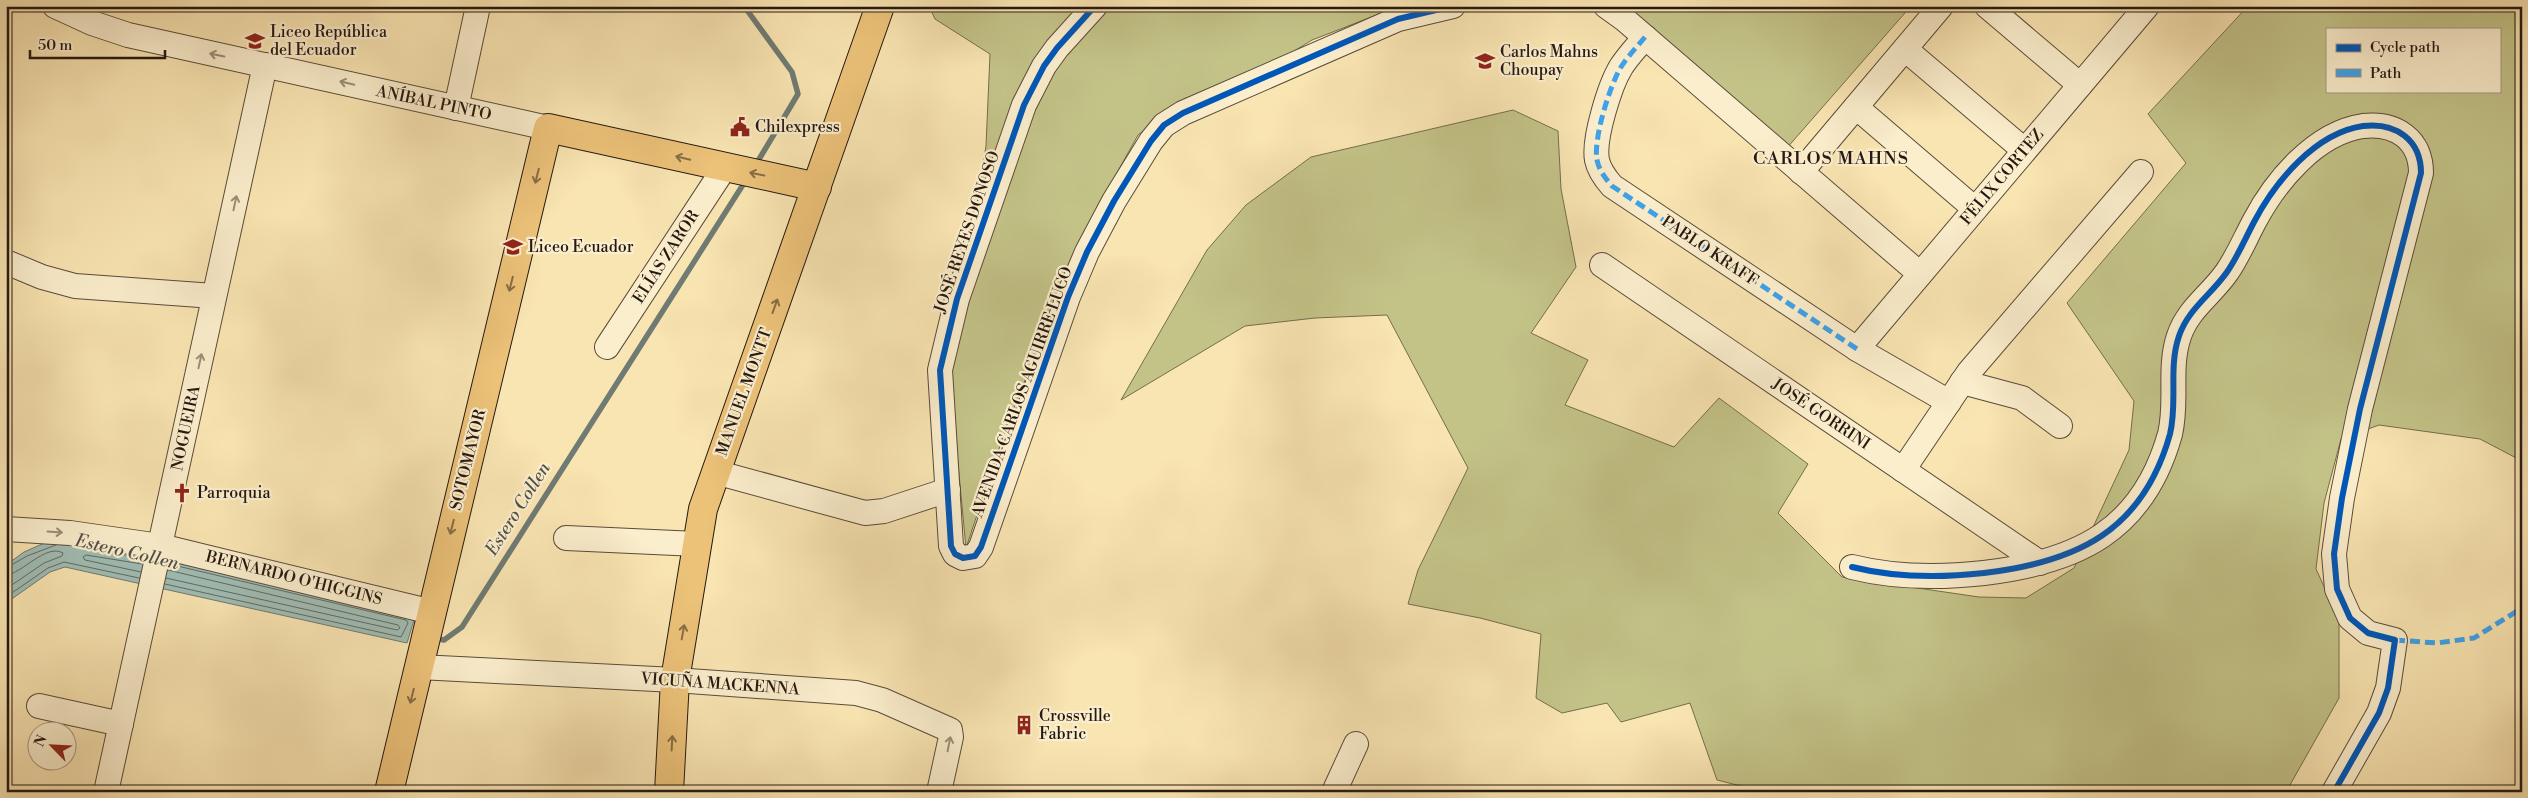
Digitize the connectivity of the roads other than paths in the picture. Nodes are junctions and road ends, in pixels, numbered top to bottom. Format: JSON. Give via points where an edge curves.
{"nodes":[{"id":1,"x":55,"y":6,"type":"edge"},
{"id":2,"x":478,"y":6,"type":"edge"},
{"id":3,"x":880,"y":6,"type":"edge"},
{"id":4,"x":1095,"y":6,"type":"edge"},
{"id":5,"x":1453,"y":6,"type":"edge"},
{"id":6,"x":1606,"y":6,"type":"edge"},
{"id":7,"x":1941,"y":6,"type":"edge"},
{"id":8,"x":1986,"y":6,"type":"edge"},
{"id":9,"x":2138,"y":9,"type":"edge"},
{"id":10,"x":1646,"y":38,"type":"junction"},
{"id":11,"x":1905,"y":49,"type":"junction"},
{"id":12,"x":265,"y":65,"type":"junction"},
{"id":13,"x":2080,"y":85,"type":"junction"},
{"id":14,"x":1856,"y":107,"type":"junction"},
{"id":15,"x":456,"y":108,"type":"junction"},
{"id":16,"x":548,"y":128,"type":"junction"},
{"id":17,"x":2024,"y":150,"type":"junction"},
{"id":18,"x":728,"y":168,"type":"junction"},
{"id":19,"x":1801,"y":172,"type":"junction"},
{"id":20,"x":2141,"y":172,"type":"dead end"},
{"id":21,"x":817,"y":187,"type":"junction"},
{"id":22,"x":1975,"y":209,"type":"junction"},
{"id":23,"x":6,"y":262,"type":"edge"},
{"id":24,"x":1602,"y":265,"type":"dead end"},
{"id":25,"x":1920,"y":274,"type":"junction"},
{"id":26,"x":214,"y":296,"type":"junction"},
{"id":27,"x":607,"y":347,"type":"dead end"},
{"id":28,"x":1857,"y":349,"type":"junction"},
{"id":29,"x":1962,"y":382,"type":"junction"},
{"id":30,"x":1949,"y":402,"type":"junction"},
{"id":31,"x":2060,"y":426,"type":"dead end"},
{"id":32,"x":1903,"y":470,"type":"junction"},
{"id":33,"x":715,"y":472,"type":"junction"},
{"id":34,"x":948,"y":490,"type":"junction"},
{"id":35,"x":6,"y":529,"type":"edge"},
{"id":36,"x":566,"y":538,"type":"dead end"},
{"id":37,"x":697,"y":544,"type":"junction"},
{"id":38,"x":159,"y":551,"type":"junction"},
{"id":39,"x":2040,"y":564,"type":"junction"},
{"id":40,"x":1852,"y":567,"type":"dead end"},
{"id":41,"x":431,"y":617,"type":"junction"},
{"id":42,"x":421,"y":658,"type":"junction"},
{"id":43,"x":675,"y":680,"type":"junction"},
{"id":44,"x":40,"y":706,"type":"dead end"},
{"id":45,"x":121,"y":724,"type":"junction"},
{"id":46,"x":1356,"y":744,"type":"dead end"},
{"id":47,"x":106,"y":792,"type":"edge"},
{"id":48,"x":389,"y":792,"type":"edge"},
{"id":49,"x":669,"y":792,"type":"edge"},
{"id":50,"x":939,"y":792,"type":"edge"},
{"id":51,"x":1334,"y":792,"type":"edge"},
{"id":52,"x":2334,"y":792,"type":"edge"}],
"edges":[{"from":12,"to":1,"type":"street","name":"ANÍBAL PINTO","one_way":true,"via":[[128,35]]},
{"from":2,"to":15,"type":"street"},
{"from":3,"to":21,"type":"main road","name":"MANUEL MONTT"},
{"from":4,"to":34,"type":"street","name":"JOSÉ REYES DONOSO","via":[[1057,48],[1027,98],[957,299],[940,370]]},
{"from":5,"to":34,"type":"street","name":"AVENIDA CARLOS AGUIRRE LUCO","via":[[1398,19],[1183,113],[1157,132],[1114,201],[1077,274],[981,547],[971,558],[959,557],[952,550]]},
{"from":6,"to":10,"type":"street"},
{"from":7,"to":11,"type":"street"},
{"from":8,"to":13,"type":"street"},
{"from":9,"to":13,"type":"street","name":"FÉLIX CORTEZ"},
{"from":10,"to":19,"type":"street"},
{"from":10,"to":28,"type":"street","name":"PABLO KRAFF","via":[[1621,67],[1608,98],[1597,146],[1597,158],[1605,178],[1612,186]]},
{"from":11,"to":14,"type":"street"},
{"from":11,"to":17,"type":"street"},
{"from":15,"to":12,"type":"street","name":"ANÍBAL PINTO","one_way":true},
{"from":26,"to":12,"type":"street","name":"NOGUEIRA","one_way":true},
{"from":13,"to":17,"type":"street","name":"FÉLIX CORTEZ"},
{"from":14,"to":19,"type":"street"},
{"from":14,"to":22,"type":"street"},
{"from":15,"to":16,"type":"street","name":"ANÍBAL PINTO"},
{"from":18,"to":16,"type":"main road","name":"ANÍBAL PINTO","one_way":true},
{"from":16,"to":41,"type":"main road","name":"SOTOMAYOR","one_way":true},
{"from":17,"to":22,"type":"street","name":"FÉLIX CORTEZ"},
{"from":21,"to":18,"type":"main road","name":"ANÍBAL PINTO","one_way":true},
{"from":18,"to":27,"type":"street","name":"ELÍAS ZAROR"},
{"from":19,"to":25,"type":"street"},
{"from":20,"to":29,"type":"street"},
{"from":33,"to":21,"type":"main road","name":"MANUEL MONTT","one_way":true},
{"from":22,"to":25,"type":"street","name":"FÉLIX CORTEZ"},
{"from":23,"to":26,"type":"street","via":[[42,278],[75,286]]},
{"from":24,"to":32,"type":"street","name":"JOSÉ GORRINI"},
{"from":25,"to":28,"type":"street","name":"FÉLIX CORTEZ"},
{"from":38,"to":26,"type":"street","name":"NOGUEIRA","one_way":true},
{"from":28,"to":30,"type":"street","name":"PABLO KRAFF"},
{"from":29,"to":30,"type":"street"},
{"from":29,"to":31,"type":"street","via":[[2022,398]]},
{"from":30,"to":32,"type":"street"},
{"from":32,"to":39,"type":"street","name":"JOSÉ GORRINI"},
{"from":33,"to":34,"type":"street","via":[[865,513],[884,511]]},
{"from":33,"to":37,"type":"main road","name":"MANUEL MONTT","via":[[703,509]]},
{"from":35,"to":38,"type":"street","name":"BERNARDO O'HIGGINS","one_way":true,"via":[[70,533]]},
{"from":36,"to":37,"type":"street"},
{"from":43,"to":37,"type":"main road","name":"MANUEL MONTT","one_way":true},
{"from":38,"to":41,"type":"street","name":"BERNARDO O'HIGGINS"},
{"from":38,"to":45,"type":"street","name":"NOGUEIRA"},
{"from":39,"to":40,"type":"street","via":[[1994,572],[1939,576],[1895,575]]},
{"from":39,"to":52,"type":"street","via":[[2098,539],[2122,520],[2142,495],[2170,434],[2173,361],[2184,323],[2226,274],[2274,189],[2324,142],[2357,127],[2380,127],[2413,142],[2420,155],[2420,173],[2360,409],[2342,498],[2334,566],[2337,589],[2350,618],[2368,633],[2395,640],[2388,688],[2379,713]]},
{"from":41,"to":42,"type":"main road","name":"SOTOMAYOR"},
{"from":42,"to":43,"type":"street","name":"VICUÑA MACKENNA"},
{"from":42,"to":48,"type":"main road","name":"SOTOMAYOR","one_way":true},
{"from":49,"to":43,"type":"main road","name":"MANUEL MONTT","one_way":true},
{"from":50,"to":43,"type":"street","name":"VICUÑA MACKENNA","one_way":true,"via":[[950,730],[882,700],[856,693]]},
{"from":44,"to":45,"type":"street"},
{"from":45,"to":47,"type":"street","name":"NOGUEIRA"},
{"from":46,"to":51,"type":"street"}]}
